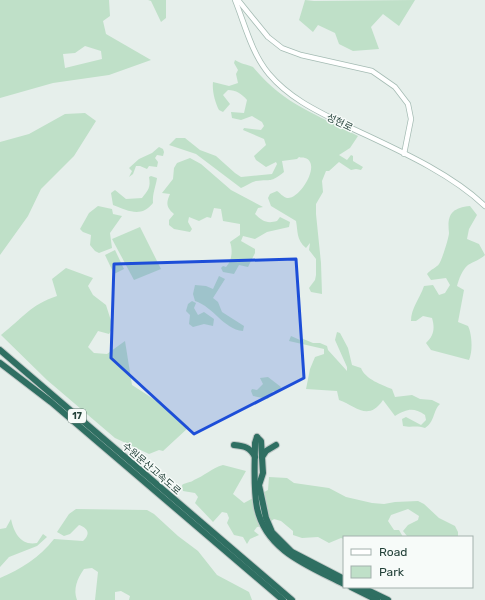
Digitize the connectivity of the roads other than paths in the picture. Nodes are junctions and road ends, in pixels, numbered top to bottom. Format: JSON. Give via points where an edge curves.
{"nodes":[{"id":1,"x":236,"y":0,"type":"edge"},
{"id":2,"x":404,"y":154,"type":"junction"},
{"id":3,"x":485,"y":206,"type":"edge"},
{"id":4,"x":0,"y":350,"type":"edge"},
{"id":5,"x":0,"y":363,"type":"edge"},
{"id":6,"x":234,"y":445,"type":"dead end"},
{"id":7,"x":276,"y":445,"type":"dead end"},
{"id":8,"x":258,"y":458,"type":"junction"},
{"id":9,"x":151,"y":484,"type":"junction"},
{"id":10,"x":165,"y":496,"type":"junction"},
{"id":11,"x":343,"y":578,"type":"edge"},
{"id":12,"x":343,"y":583,"type":"edge"},
{"id":13,"x":353,"y":588,"type":"edge"},
{"id":14,"x":363,"y":588,"type":"edge"},
{"id":15,"x":283,"y":600,"type":"edge"},
{"id":16,"x":292,"y":600,"type":"edge"},
{"id":17,"x":377,"y":600,"type":"edge"},
{"id":18,"x":388,"y":600,"type":"edge"}],
"edges":[{"from":1,"to":2,"type":"main road","name":"성현로","via":[[256,55],[269,74],[289,94],[316,111]]},
{"from":1,"to":2,"type":"main road","via":[[268,37],[282,48],[301,55],[372,71],[395,87],[408,104],[411,119]]},
{"from":2,"to":3,"type":"main road","name":"성현로","via":[[448,178]]},
{"from":4,"to":9,"type":"highway","name":"수원문산고속도로","number":"17"},
{"from":5,"to":9,"type":"highway","name":"수원문산고속도로","number":"17"},
{"from":6,"to":8,"type":"highway","via":[[246,447]]},
{"from":7,"to":8,"type":"highway"},
{"from":8,"to":11,"type":"highway","via":[[262,473],[259,485],[266,518],[272,532],[292,552]]},
{"from":8,"to":12,"type":"highway","via":[[257,508],[268,535],[290,556]]},
{"from":9,"to":10,"type":"highway","name":"수원문산고속도로","number":"17"},
{"from":10,"to":15,"type":"highway","name":"수원문산고속도로","number":"17"},
{"from":10,"to":16,"type":"highway","name":"수원문산고속도로","number":"17"},
{"from":13,"to":17,"type":"highway"},
{"from":14,"to":18,"type":"highway"}]}
